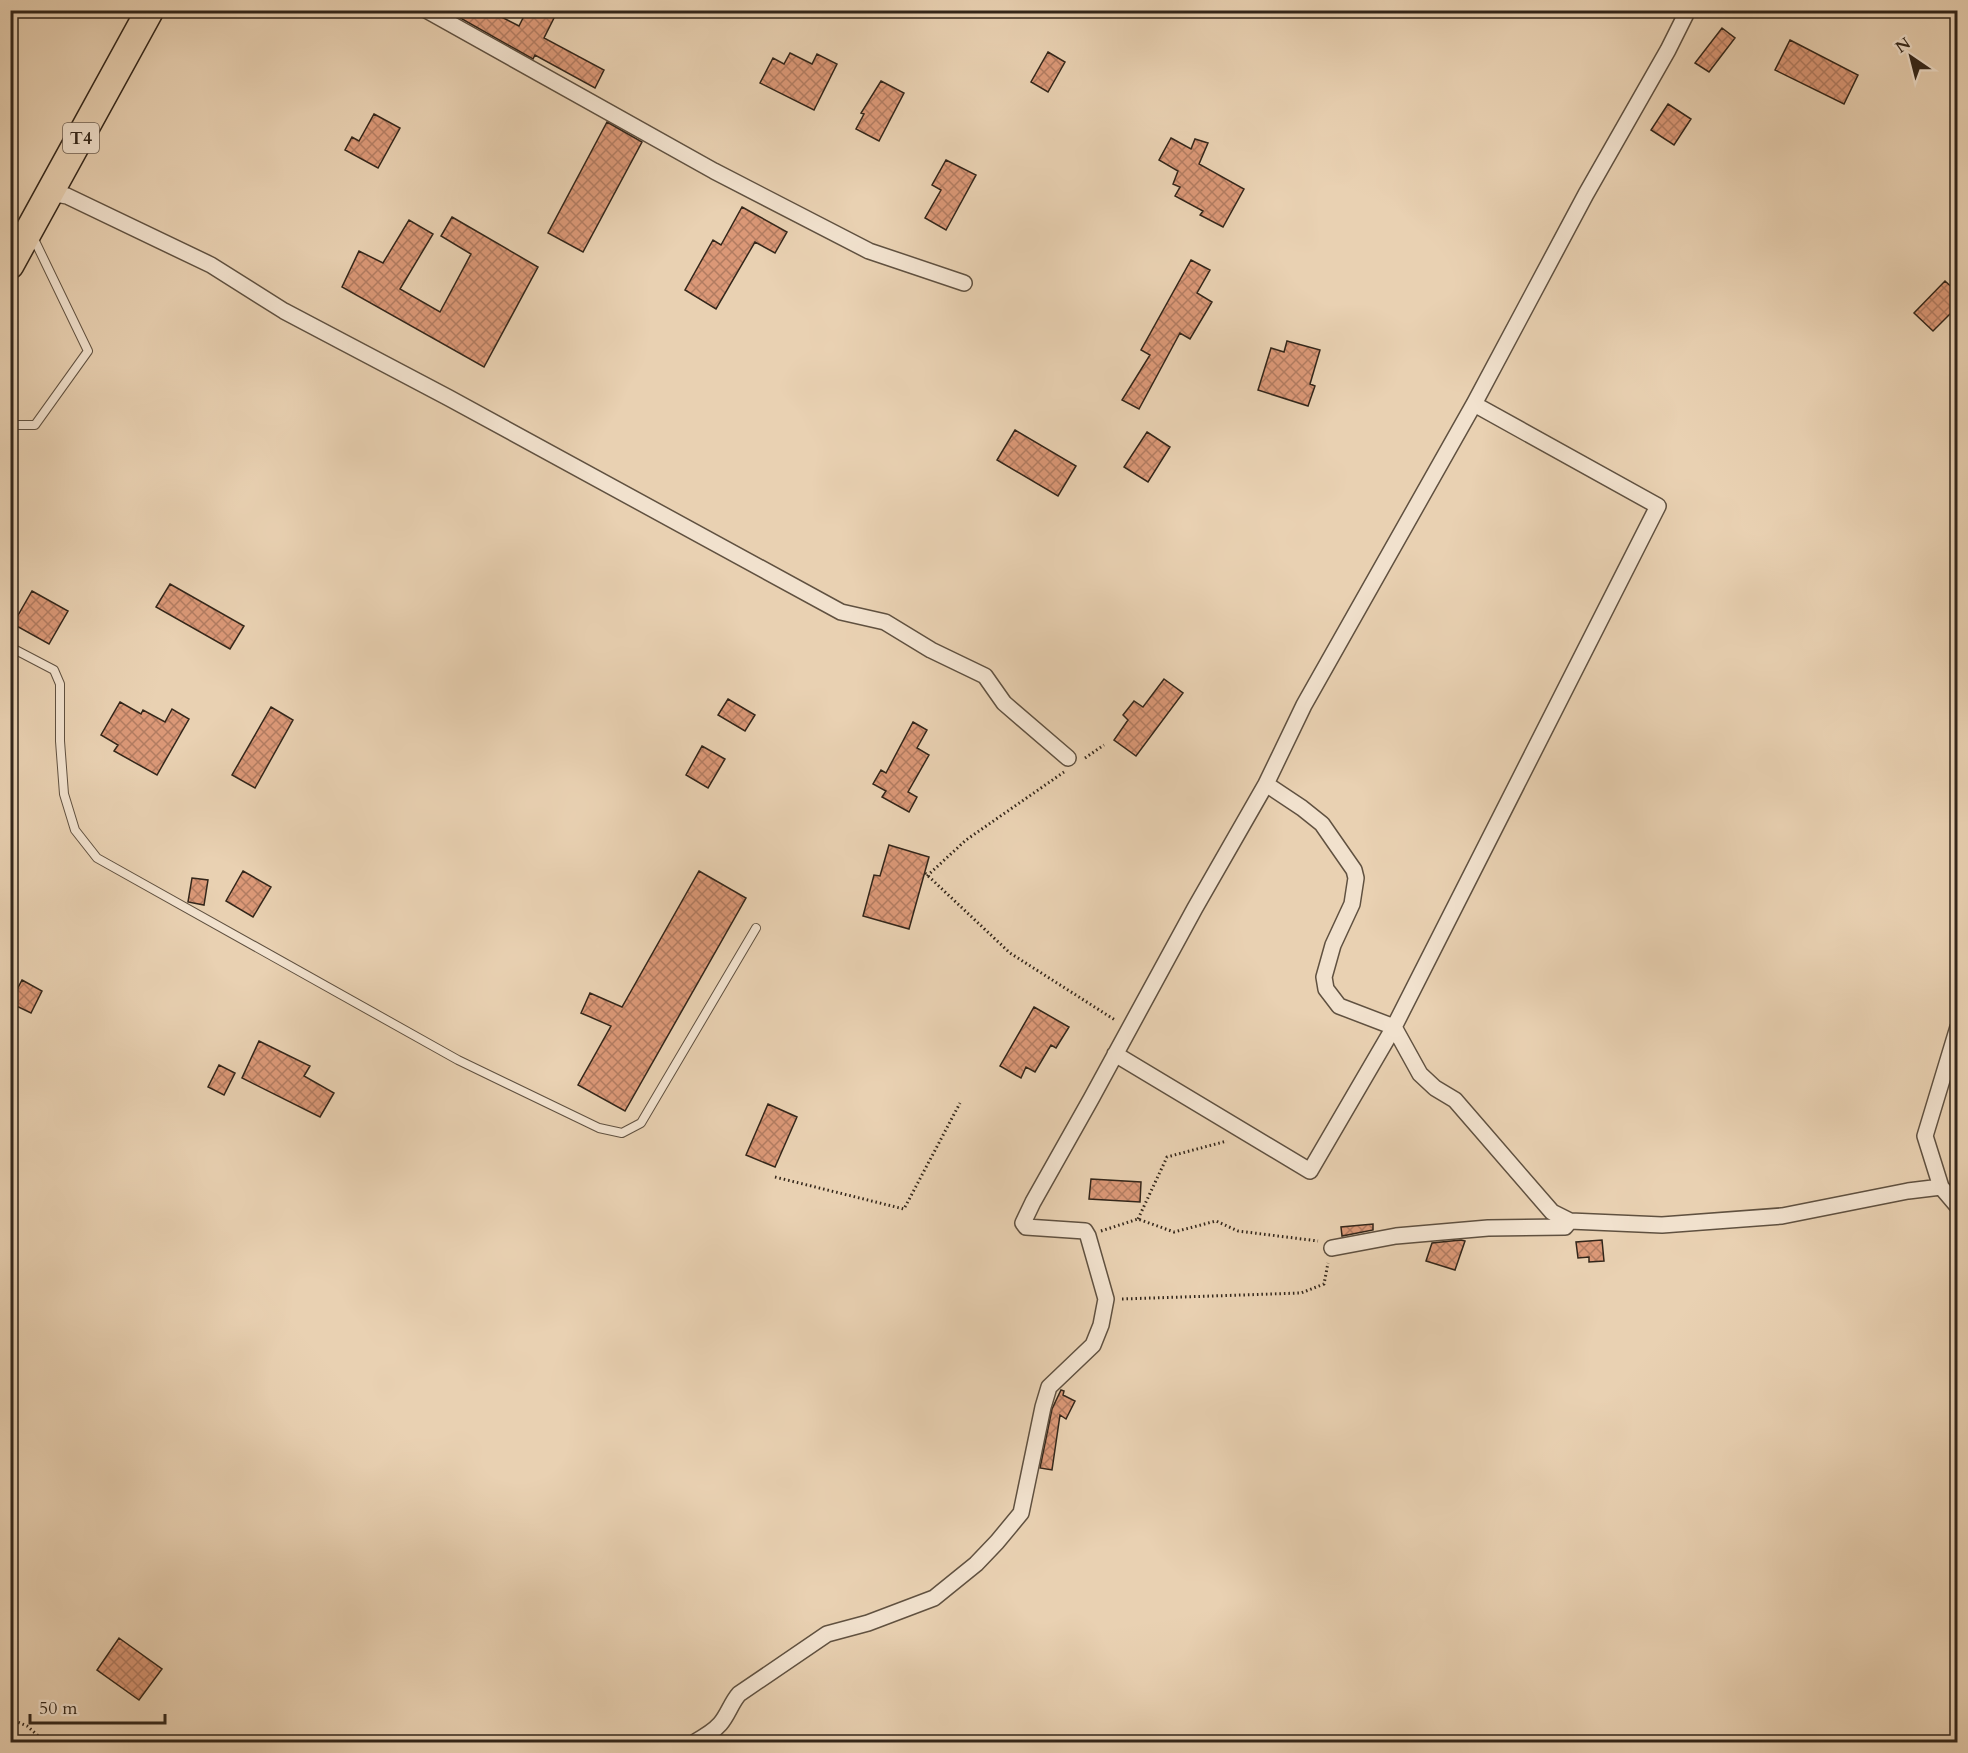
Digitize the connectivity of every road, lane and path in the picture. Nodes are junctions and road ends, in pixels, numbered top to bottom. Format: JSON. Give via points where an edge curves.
{"nodes":[{"id":1,"x":150,"y":10,"type":"edge"},
{"id":2,"x":426,"y":10,"type":"edge"},
{"id":3,"x":1688,"y":10,"type":"edge"},
{"id":4,"x":50,"y":193,"type":"junction"},
{"id":5,"x":29,"y":230,"type":"junction"},
{"id":6,"x":10,"y":264,"type":"edge"},
{"id":7,"x":964,"y":283,"type":"dead end"},
{"id":8,"x":1474,"y":404,"type":"junction"},
{"id":9,"x":10,"y":425,"type":"edge"},
{"id":10,"x":10,"y":647,"type":"edge"},
{"id":11,"x":1104,"y":745,"type":"dead end"},
{"id":12,"x":1084,"y":759,"type":"dead end"},
{"id":13,"x":1066,"y":765,"type":"joint"},
{"id":14,"x":1266,"y":784,"type":"junction"},
{"id":15,"x":756,"y":928,"type":"dead end"},
{"id":16,"x":1394,"y":1027,"type":"junction"},
{"id":17,"x":1958,"y":1027,"type":"edge"},
{"id":18,"x":1129,"y":1029,"type":"junction"},
{"id":19,"x":1116,"y":1054,"type":"junction"},
{"id":20,"x":960,"y":1102,"type":"dead end"},
{"id":21,"x":1249,"y":1135,"type":"junction"},
{"id":22,"x":775,"y":1177,"type":"dead end"},
{"id":23,"x":1941,"y":1187,"type":"junction"},
{"id":24,"x":1958,"y":1207,"type":"edge"},
{"id":25,"x":1138,"y":1219,"type":"junction"},
{"id":26,"x":1570,"y":1221,"type":"junction"},
{"id":27,"x":1088,"y":1236,"type":"junction"},
{"id":28,"x":1332,"y":1248,"type":"junction"},
{"id":29,"x":1106,"y":1299,"type":"junction"},
{"id":30,"x":10,"y":1719,"type":"edge"},
{"id":31,"x":45,"y":1743,"type":"edge"},
{"id":32,"x":695,"y":1743,"type":"edge"}],
"edges":[{"from":1,"to":4,"type":"highway","number":"T4"},
{"from":2,"to":7,"type":"street","via":[[714,171],[869,251]]},
{"from":3,"to":8,"type":"street"},
{"from":4,"to":5,"type":"highway","number":"T4"},
{"from":4,"to":13,"type":"street","via":[[67,196],[211,265],[284,311],[841,612],[885,622],[985,676],[1004,703]]},
{"from":5,"to":6,"type":"highway","number":"T4"},
{"from":5,"to":9,"type":"lane","via":[[88,351],[35,425]]},
{"from":8,"to":14,"type":"street","via":[[1304,705]]},
{"from":8,"to":16,"type":"street","via":[[1658,506]]},
{"from":10,"to":15,"type":"lane","via":[[54,670],[60,684],[64,794],[75,830],[98,858],[458,1060],[599,1128],[622,1133],[641,1123]]},
{"from":11,"to":12,"type":"path"},
{"from":13,"to":18,"type":"path","via":[[926,874],[1010,953]]},
{"from":14,"to":16,"type":"street","via":[[1322,824],[1354,870],[1353,897],[1333,945],[1324,978],[1326,989],[1339,1006]]},
{"from":14,"to":18,"type":"street"},
{"from":16,"to":21,"type":"street","via":[[1310,1171]]},
{"from":16,"to":26,"type":"street","via":[[1420,1074],[1455,1100],[1552,1212]]},
{"from":17,"to":23,"type":"street","via":[[1925,1136]]},
{"from":18,"to":19,"type":"street"},
{"from":19,"to":21,"type":"street"},
{"from":19,"to":27,"type":"street","via":[[1023,1223],[1026,1227],[1085,1231]]},
{"from":20,"to":22,"type":"path","via":[[904,1209]]},
{"from":21,"to":25,"type":"path","via":[[1167,1157]]},
{"from":23,"to":24,"type":"street"},
{"from":23,"to":26,"type":"street","via":[[1782,1216],[1662,1225]]},
{"from":25,"to":27,"type":"path"},
{"from":25,"to":28,"type":"path","via":[[1174,1232],[1216,1221],[1238,1231],[1333,1243]]},
{"from":26,"to":28,"type":"street","via":[[1565,1227],[1488,1228],[1396,1236]]},
{"from":27,"to":29,"type":"street"},
{"from":28,"to":29,"type":"path","via":[[1324,1284],[1301,1293]]},
{"from":29,"to":32,"type":"street","via":[[1093,1345],[1049,1387],[1021,1513],[998,1542],[934,1598],[827,1634],[812,1643],[739,1694],[721,1723]]},
{"from":30,"to":31,"type":"path","via":[[27,1726]]}]}
